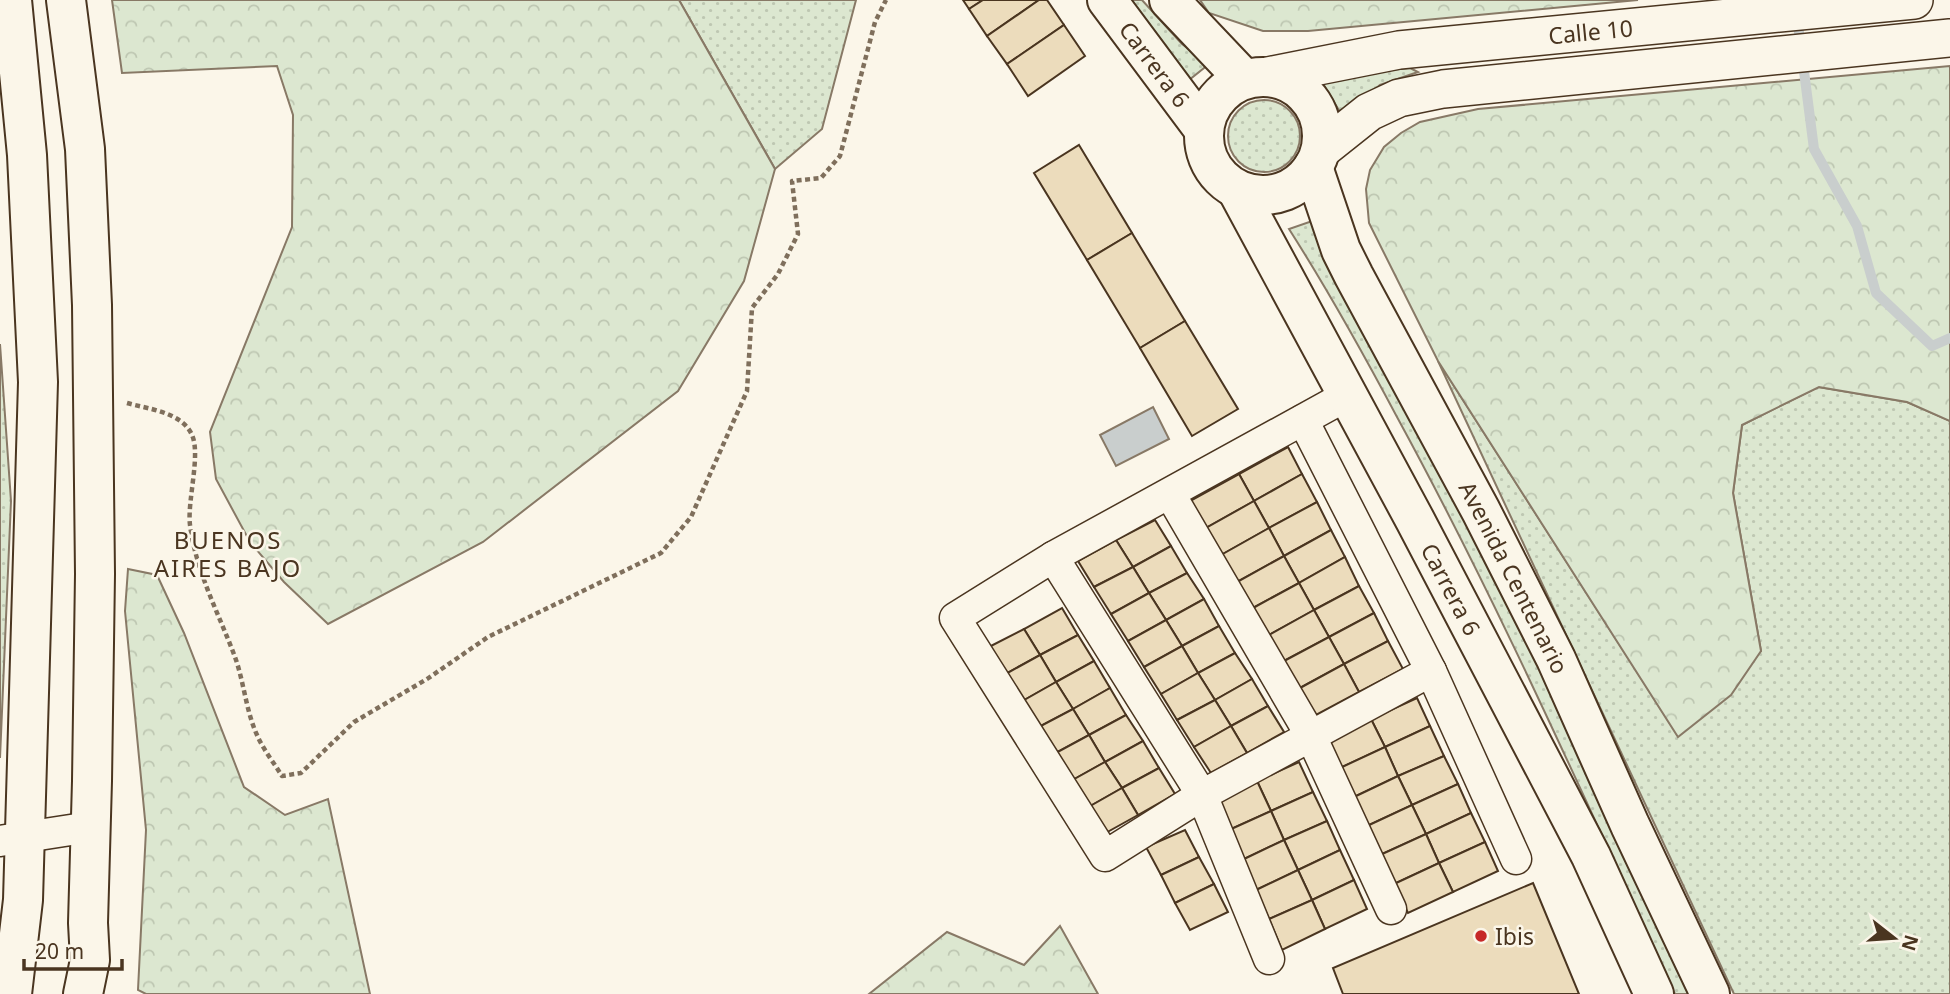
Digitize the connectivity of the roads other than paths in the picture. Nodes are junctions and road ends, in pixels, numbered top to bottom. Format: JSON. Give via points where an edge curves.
{"nodes":[{"id":1,"x":12,"y":0,"type":"edge"},
{"id":2,"x":66,"y":0,"type":"edge"},
{"id":3,"x":1107,"y":0,"type":"edge"},
{"id":4,"x":1169,"y":0,"type":"edge"},
{"id":5,"x":1914,"y":0,"type":"edge"},
{"id":6,"x":1950,"y":38,"type":"edge"},
{"id":7,"x":1256,"y":78,"type":"junction"},
{"id":8,"x":1204,"y":130,"type":"junction"},
{"id":9,"x":1317,"y":159,"type":"junction"},
{"id":10,"x":1237,"y":190,"type":"junction"},
{"id":11,"x":1346,"y":396,"type":"junction"},
{"id":12,"x":1303,"y":420,"type":"junction"},
{"id":13,"x":1170,"y":494,"type":"junction"},
{"id":14,"x":1053,"y":557,"type":"junction"},
{"id":15,"x":1431,"y":671,"type":"junction"},
{"id":16,"x":1311,"y":736,"type":"junction"},
{"id":17,"x":1202,"y":795,"type":"junction"},
{"id":18,"x":90,"y":827,"type":"junction"},
{"id":19,"x":13,"y":839,"type":"edge"},
{"id":20,"x":1516,"y":859,"type":"dead end"},
{"id":21,"x":1391,"y":909,"type":"dead end"},
{"id":22,"x":1269,"y":959,"type":"dead end"},
{"id":23,"x":87,"y":977,"type":"edge"},
{"id":24,"x":12,"y":994,"type":"edge"},
{"id":25,"x":1654,"y":994,"type":"edge"},
{"id":26,"x":1710,"y":994,"type":"edge"}],
"edges":[{"from":1,"to":19,"type":"main road","via":[[27,155],[38,382]]},
{"from":2,"to":18,"type":"main road","via":[[85,149],[93,305],[95,574]]},
{"from":3,"to":8,"type":"main road","name":"Carrera 6"},
{"from":4,"to":7,"type":"main road"},
{"from":5,"to":7,"type":"street","name":"Calle 10","via":[[1399,50]]},
{"from":6,"to":9,"type":"street","name":"Calle 10","via":[[1443,89],[1399,99],[1369,112]]},
{"from":7,"to":8,"type":"main road","via":[[1229,88],[1216,99]]},
{"from":7,"to":9,"type":"main road","via":[[1285,81],[1312,102],[1322,134]]},
{"from":8,"to":10,"type":"main road","via":[[1211,166]]},
{"from":9,"to":10,"type":"main road","via":[[1302,181],[1279,192],[1254,195]]},
{"from":9,"to":26,"type":"main road","name":"Avenida Centenario","via":[[1346,259],[1556,659]]},
{"from":10,"to":11,"type":"main road","name":"Carrera 6"},
{"from":11,"to":12,"type":"street"},
{"from":11,"to":25,"type":"main road","name":"Carrera 6","via":[[1591,856]]},
{"from":12,"to":13,"type":"street"},
{"from":12,"to":15,"type":"street"},
{"from":13,"to":14,"type":"street"},
{"from":13,"to":16,"type":"street"},
{"from":14,"to":17,"type":"street"},
{"from":14,"to":17,"type":"street","via":[[955,618],[1105,856]]},
{"from":15,"to":16,"type":"street"},
{"from":15,"to":20,"type":"street"},
{"from":16,"to":17,"type":"street"},
{"from":16,"to":21,"type":"street"},
{"from":17,"to":22,"type":"street"},
{"from":18,"to":19,"type":"street"},
{"from":18,"to":23,"type":"main road"},
{"from":19,"to":24,"type":"main road","via":[[23,900]]}]}
